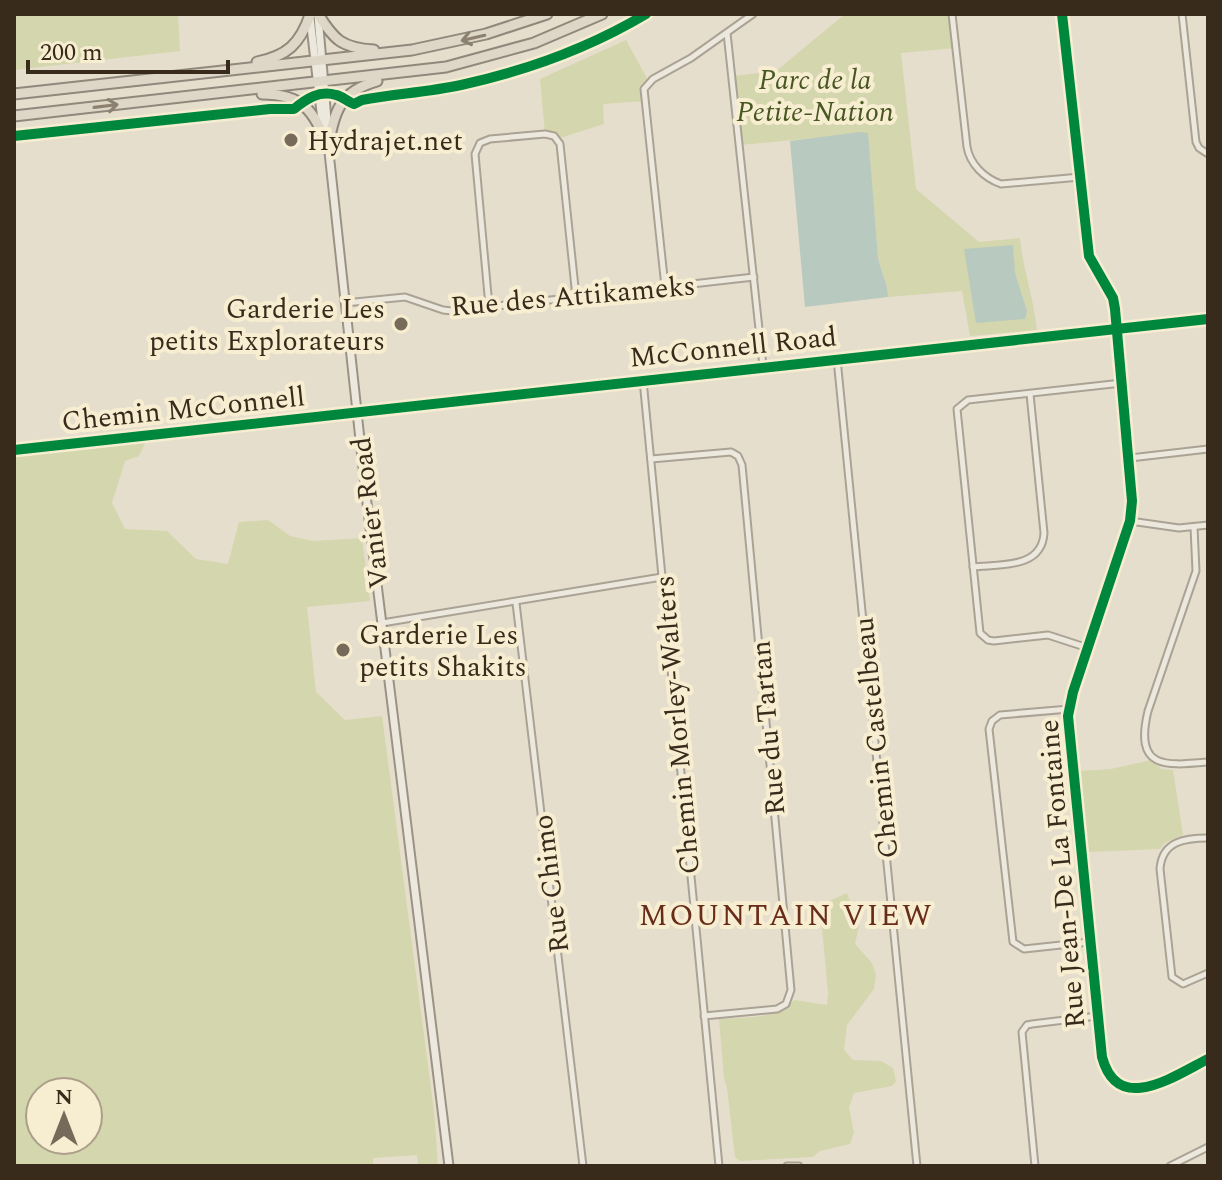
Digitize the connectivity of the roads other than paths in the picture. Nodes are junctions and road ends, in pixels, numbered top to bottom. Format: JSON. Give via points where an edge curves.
{"nodes":[{"id":1,"x":314,"y":14,"type":"edge"},
{"id":2,"x":547,"y":14,"type":"edge"},
{"id":3,"x":602,"y":14,"type":"edge"},
{"id":4,"x":753,"y":14,"type":"edge"},
{"id":5,"x":952,"y":14,"type":"edge"},
{"id":6,"x":1062,"y":14,"type":"edge"},
{"id":7,"x":1182,"y":14,"type":"edge"},
{"id":8,"x":727,"y":33,"type":"junction"},
{"id":9,"x":393,"y":52,"type":"junction"},
{"id":10,"x":318,"y":61,"type":"junction"},
{"id":11,"x":209,"y":73,"type":"junction"},
{"id":12,"x":401,"y":74,"type":"junction"},
{"id":13,"x":321,"y":83,"type":"junction"},
{"id":14,"x":14,"y":94,"type":"edge"},
{"id":15,"x":209,"y":94,"type":"junction"},
{"id":16,"x":14,"y":116,"type":"edge"},
{"id":17,"x":328,"y":146,"type":"junction"},
{"id":18,"x":1208,"y":154,"type":"edge"},
{"id":19,"x":1080,"y":177,"type":"junction"},
{"id":20,"x":754,"y":277,"type":"junction"},
{"id":21,"x":665,"y":287,"type":"junction"},
{"id":22,"x":576,"y":297,"type":"junction"},
{"id":23,"x":345,"y":303,"type":"junction"},
{"id":24,"x":489,"y":306,"type":"junction"},
{"id":25,"x":1208,"y":319,"type":"edge"},
{"id":26,"x":1116,"y":329,"type":"junction"},
{"id":27,"x":837,"y":358,"type":"junction"},
{"id":28,"x":763,"y":366,"type":"junction"},
{"id":29,"x":643,"y":380,"type":"junction"},
{"id":30,"x":1122,"y":383,"type":"junction"},
{"id":31,"x":1030,"y":394,"type":"junction"},
{"id":32,"x":356,"y":413,"type":"junction"},
{"id":33,"x":1208,"y":449,"type":"edge"},
{"id":34,"x":14,"y":450,"type":"edge"},
{"id":35,"x":1129,"y":458,"type":"junction"},
{"id":36,"x":651,"y":459,"type":"junction"},
{"id":37,"x":1130,"y":521,"type":"junction"},
{"id":38,"x":1208,"y":525,"type":"edge"},
{"id":39,"x":1194,"y":527,"type":"junction"},
{"id":40,"x":973,"y":567,"type":"junction"},
{"id":41,"x":662,"y":577,"type":"junction"},
{"id":42,"x":516,"y":603,"type":"junction"},
{"id":43,"x":382,"y":623,"type":"junction"},
{"id":44,"x":1088,"y":648,"type":"junction"},
{"id":45,"x":1069,"y":709,"type":"junction"},
{"id":46,"x":1208,"y":762,"type":"edge"},
{"id":47,"x":1208,"y":838,"type":"edge"},
{"id":48,"x":1089,"y":942,"type":"junction"},
{"id":49,"x":1208,"y":973,"type":"edge"},
{"id":50,"x":704,"y":1016,"type":"junction"},
{"id":51,"x":1097,"y":1016,"type":"junction"},
{"id":52,"x":1208,"y":1059,"type":"edge"},
{"id":53,"x":1208,"y":1147,"type":"edge"},
{"id":54,"x":449,"y":1166,"type":"edge"},
{"id":55,"x":583,"y":1166,"type":"edge"},
{"id":56,"x":719,"y":1166,"type":"edge"},
{"id":57,"x":787,"y":1166,"type":"edge"},
{"id":58,"x":799,"y":1166,"type":"edge"},
{"id":59,"x":917,"y":1166,"type":"edge"},
{"id":60,"x":1035,"y":1166,"type":"edge"},
{"id":61,"x":1170,"y":1166,"type":"edge"}],
"edges":[{"from":1,"to":9,"type":"highway","via":[[344,45]]},
{"from":1,"to":10,"type":"street","name":"Vanier Road"},
{"from":1,"to":11,"type":"highway","via":[[284,54]]},
{"from":2,"to":9,"type":"highway","one_way":true,"via":[[486,34]]},
{"from":3,"to":12,"type":"highway","via":[[511,50]]},
{"from":4,"to":8,"type":"street"},
{"from":5,"to":19,"type":"street","via":[[973,164],[1001,184]]},
{"from":6,"to":19,"type":"street","name":"Rue Jean-De La Fontaine"},
{"from":7,"to":18,"type":"street","via":[[1196,142]]},
{"from":8,"to":20,"type":"street"},
{"from":8,"to":21,"type":"street","via":[[644,89]]},
{"from":9,"to":10,"type":"highway"},
{"from":10,"to":11,"type":"highway"},
{"from":10,"to":13,"type":"street","name":"Vanier Road"},
{"from":11,"to":14,"type":"highway"},
{"from":12,"to":13,"type":"highway"},
{"from":12,"to":17,"type":"highway","via":[[350,92],[334,117]]},
{"from":13,"to":15,"type":"highway"},
{"from":13,"to":17,"type":"street","name":"Vanier Road"},
{"from":16,"to":15,"type":"highway","one_way":true},
{"from":15,"to":17,"type":"highway","via":[[292,97],[312,113]]},
{"from":17,"to":23,"type":"street","name":"Vanier Road"},
{"from":19,"to":26,"type":"street","name":"Rue Jean-De La Fontaine","via":[[1089,256],[1113,298]]},
{"from":20,"to":21,"type":"street","name":"Rue des Attikameks"},
{"from":20,"to":28,"type":"street"},
{"from":21,"to":22,"type":"street","name":"Rue des Attikameks"},
{"from":22,"to":24,"type":"street","name":"Rue des Attikameks"},
{"from":22,"to":24,"type":"street","via":[[560,144],[545,134],[490,139],[480,143],[475,154]]},
{"from":23,"to":24,"type":"street","name":"Rue des Attikameks","via":[[405,297],[443,310]]},
{"from":23,"to":32,"type":"street","name":"Vanier Road"},
{"from":25,"to":26,"type":"street"},
{"from":26,"to":27,"type":"street","name":"McConnell Road"},
{"from":26,"to":30,"type":"street","name":"Rue Jean-De La Fontaine"},
{"from":27,"to":28,"type":"street","name":"McConnell Road"},
{"from":27,"to":59,"type":"street","name":"Chemin Castelbeau"},
{"from":28,"to":29,"type":"street","name":"McConnell Road"},
{"from":29,"to":32,"type":"street","name":"McConnell Road"},
{"from":29,"to":36,"type":"street","name":"Chemin Morley-Walters"},
{"from":30,"to":31,"type":"street"},
{"from":30,"to":35,"type":"street","name":"Rue Jean-De La Fontaine"},
{"from":31,"to":40,"type":"street","via":[[1042,546],[1026,561]]},
{"from":31,"to":40,"type":"street","via":[[968,400],[957,409]]},
{"from":32,"to":34,"type":"street","name":"Chemin McConnell"},
{"from":32,"to":43,"type":"street","name":"Vanier Road"},
{"from":33,"to":35,"type":"street"},
{"from":35,"to":37,"type":"street","name":"Rue Jean-De La Fontaine"},
{"from":36,"to":41,"type":"street","name":"Chemin Morley-Walters"},
{"from":36,"to":50,"type":"street","name":"Rue du Tartan","via":[[735,453],[742,465],[745,496],[791,995],[777,1009]]},
{"from":37,"to":39,"type":"street"},
{"from":37,"to":44,"type":"street","name":"Rue Jean-De La Fontaine"},
{"from":38,"to":39,"type":"street"},
{"from":39,"to":46,"type":"street","via":[[1198,565],[1148,711],[1145,735],[1148,750],[1159,762]]},
{"from":40,"to":44,"type":"street","via":[[983,637],[994,641],[1048,635]]},
{"from":41,"to":42,"type":"street"},
{"from":41,"to":50,"type":"street","name":"Chemin Morley-Walters"},
{"from":42,"to":43,"type":"street"},
{"from":42,"to":55,"type":"street","name":"Rue Chimo"},
{"from":43,"to":54,"type":"street","name":"Vanier Road"},
{"from":44,"to":45,"type":"street","name":"Rue Jean-De La Fontaine"},
{"from":45,"to":48,"type":"street","name":"Rue Jean-De La Fontaine"},
{"from":45,"to":48,"type":"street","via":[[1000,715],[989,729],[1013,942],[1024,949]]},
{"from":47,"to":49,"type":"street","via":[[1171,845],[1160,869],[1172,977],[1183,984]]},
{"from":48,"to":51,"type":"street","name":"Rue Jean-De La Fontaine"},
{"from":50,"to":56,"type":"street","name":"Chemin Morley-Walters"},
{"from":51,"to":52,"type":"street","name":"Rue Jean-De La Fontaine","via":[[1104,1065],[1130,1088],[1154,1086]]},
{"from":51,"to":60,"type":"street","via":[[1027,1025],[1022,1032]]},
{"from":53,"to":61,"type":"street"},
{"from":57,"to":58,"type":"street"}]}
